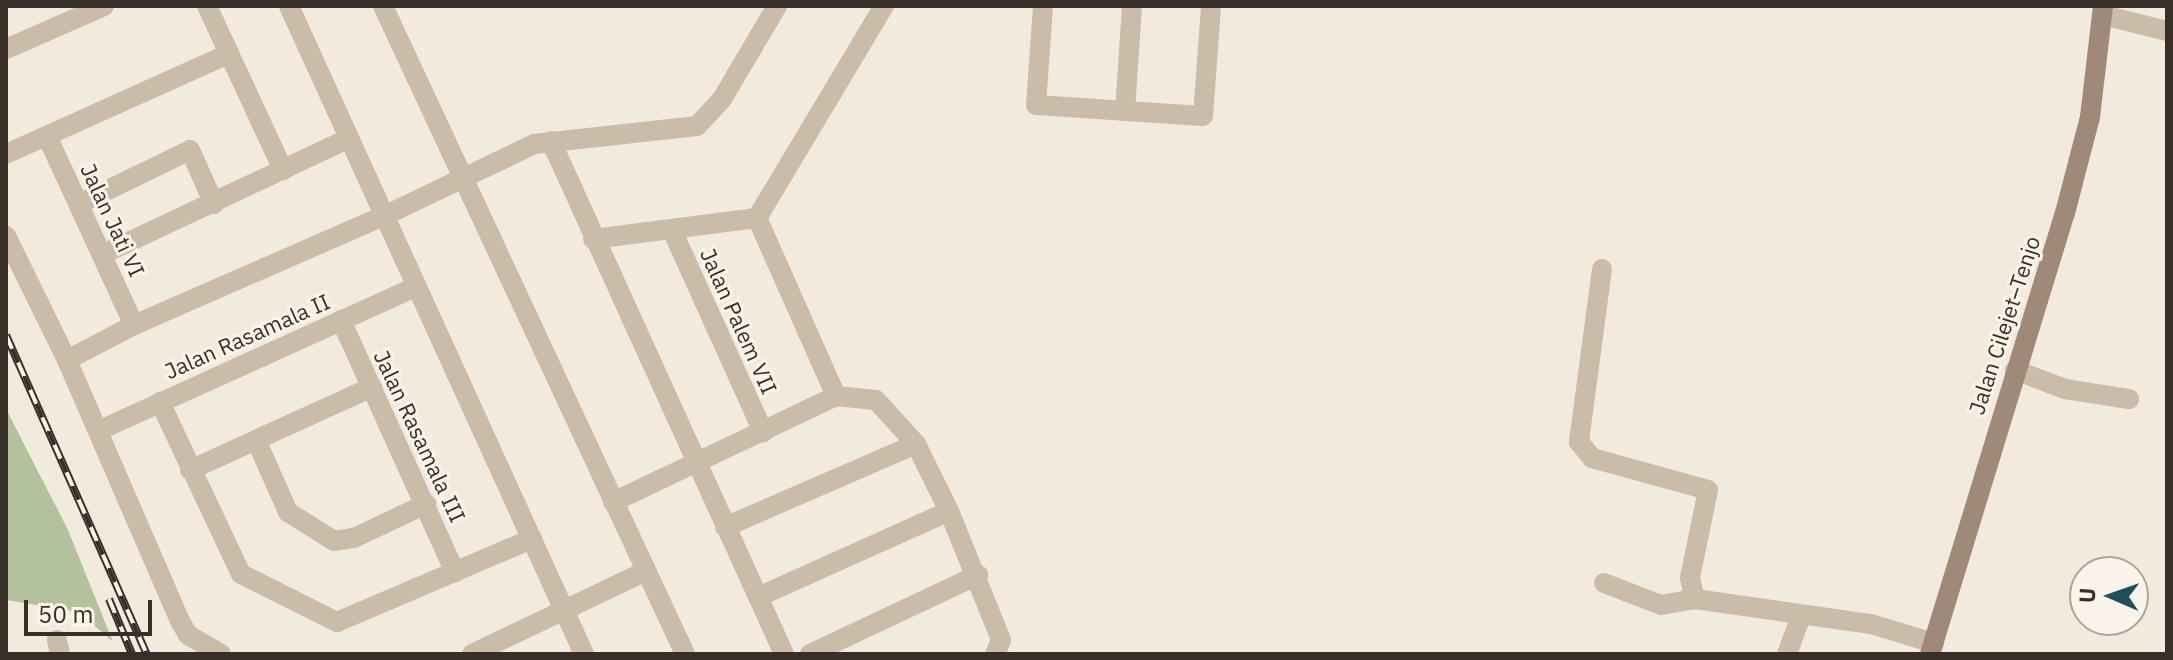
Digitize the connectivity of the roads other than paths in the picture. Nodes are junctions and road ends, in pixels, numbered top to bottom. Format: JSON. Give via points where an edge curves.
{"nodes":[{"id":1,"x":104,"y":6,"type":"edge"},
{"id":2,"x":207,"y":6,"type":"edge"},
{"id":3,"x":289,"y":6,"type":"edge"},
{"id":4,"x":383,"y":6,"type":"edge"},
{"id":5,"x":777,"y":6,"type":"edge"},
{"id":6,"x":884,"y":6,"type":"edge"},
{"id":7,"x":1043,"y":6,"type":"edge"},
{"id":8,"x":1132,"y":6,"type":"edge"},
{"id":9,"x":1211,"y":6,"type":"edge"},
{"id":10,"x":2103,"y":11,"type":"edge"},
{"id":11,"x":2167,"y":31,"type":"edge"},
{"id":12,"x":6,"y":49,"type":"edge"},
{"id":13,"x":229,"y":54,"type":"junction"},
{"id":14,"x":1125,"y":111,"type":"junction"},
{"id":15,"x":47,"y":136,"type":"junction"},
{"id":16,"x":349,"y":138,"type":"junction"},
{"id":17,"x":551,"y":141,"type":"junction"},
{"id":18,"x":6,"y":154,"type":"edge"},
{"id":19,"x":283,"y":170,"type":"junction"},
{"id":20,"x":462,"y":176,"type":"junction"},
{"id":21,"x":79,"y":204,"type":"junction"},
{"id":22,"x":214,"y":204,"type":"junction"},
{"id":23,"x":384,"y":216,"type":"junction"},
{"id":24,"x":757,"y":218,"type":"junction"},
{"id":25,"x":672,"y":230,"type":"junction"},
{"id":26,"x":6,"y":236,"type":"edge"},
{"id":27,"x":593,"y":239,"type":"junction"},
{"id":28,"x":103,"y":254,"type":"junction"},
{"id":29,"x":1602,"y":269,"type":"dead end"},
{"id":30,"x":417,"y":286,"type":"junction"},
{"id":31,"x":341,"y":320,"type":"junction"},
{"id":32,"x":134,"y":325,"type":"junction"},
{"id":33,"x":67,"y":360,"type":"junction"},
{"id":34,"x":2015,"y":370,"type":"junction"},
{"id":35,"x":372,"y":387,"type":"junction"},
{"id":36,"x":836,"y":396,"type":"junction"},
{"id":37,"x":2129,"y":399,"type":"dead end"},
{"id":38,"x":160,"y":402,"type":"junction"},
{"id":39,"x":98,"y":431,"type":"junction"},
{"id":40,"x":763,"y":432,"type":"junction"},
{"id":41,"x":257,"y":442,"type":"junction"},
{"id":42,"x":916,"y":444,"type":"junction"},
{"id":43,"x":698,"y":464,"type":"junction"},
{"id":44,"x":190,"y":470,"type":"junction"},
{"id":45,"x":613,"y":502,"type":"junction"},
{"id":46,"x":426,"y":504,"type":"junction"},
{"id":47,"x":949,"y":511,"type":"junction"},
{"id":48,"x":725,"y":527,"type":"junction"},
{"id":49,"x":532,"y":539,"type":"junction"},
{"id":50,"x":644,"y":572,"type":"junction"},
{"id":51,"x":455,"y":573,"type":"junction"},
{"id":52,"x":978,"y":575,"type":"junction"},
{"id":53,"x":1604,"y":583,"type":"dead end"},
{"id":54,"x":758,"y":597,"type":"junction"},
{"id":55,"x":1695,"y":599,"type":"junction"},
{"id":56,"x":565,"y":612,"type":"junction"},
{"id":57,"x":1801,"y":616,"type":"junction"},
{"id":58,"x":1932,"y":648,"type":"edge"},
{"id":59,"x":498,"y":649,"type":"edge"},
{"id":60,"x":221,"y":654,"type":"edge"},
{"id":61,"x":472,"y":654,"type":"edge"},
{"id":62,"x":584,"y":654,"type":"edge"},
{"id":63,"x":685,"y":654,"type":"edge"},
{"id":64,"x":784,"y":654,"type":"edge"},
{"id":65,"x":810,"y":654,"type":"edge"},
{"id":66,"x":995,"y":654,"type":"edge"},
{"id":67,"x":1787,"y":654,"type":"edge"}],
"edges":[{"from":1,"to":12,"type":"street"},
{"from":2,"to":13,"type":"street"},
{"from":3,"to":16,"type":"street"},
{"from":4,"to":20,"type":"street"},
{"from":5,"to":17,"type":"street","via":[[722,99],[697,126]]},
{"from":6,"to":24,"type":"street"},
{"from":7,"to":14,"type":"street","via":[[1036,105]]},
{"from":8,"to":14,"type":"street"},
{"from":9,"to":14,"type":"street","via":[[1203,116]]},
{"from":10,"to":11,"type":"street"},
{"from":10,"to":34,"type":"main road","name":"Jalan Cilejet–Tenjo","via":[[2090,117]]},
{"from":13,"to":15,"type":"street"},
{"from":13,"to":19,"type":"street"},
{"from":15,"to":18,"type":"street"},
{"from":15,"to":21,"type":"street","name":"Jalan Jati VI"},
{"from":16,"to":19,"type":"street"},
{"from":16,"to":23,"type":"street"},
{"from":17,"to":20,"type":"street"},
{"from":17,"to":27,"type":"street"},
{"from":19,"to":22,"type":"street"},
{"from":20,"to":23,"type":"street"},
{"from":20,"to":45,"type":"street"},
{"from":21,"to":22,"type":"street","via":[[190,150]]},
{"from":21,"to":28,"type":"street","name":"Jalan Jati VI"},
{"from":22,"to":28,"type":"street"},
{"from":23,"to":30,"type":"street"},
{"from":23,"to":32,"type":"street"},
{"from":24,"to":25,"type":"street"},
{"from":24,"to":36,"type":"street"},
{"from":25,"to":27,"type":"street"},
{"from":25,"to":40,"type":"street","name":"Jalan Palem VII"},
{"from":26,"to":33,"type":"street"},
{"from":27,"to":43,"type":"street"},
{"from":28,"to":32,"type":"street","name":"Jalan Jati VI"},
{"from":29,"to":55,"type":"street","via":[[1579,442],[1592,458],[1708,490],[1690,578]]},
{"from":30,"to":31,"type":"street","name":"Jalan Rasamala II"},
{"from":30,"to":49,"type":"street"},
{"from":31,"to":35,"type":"street","name":"Jalan Rasamala III"},
{"from":31,"to":38,"type":"street","name":"Jalan Rasamala II"},
{"from":32,"to":33,"type":"street"},
{"from":33,"to":39,"type":"street"},
{"from":34,"to":37,"type":"street","via":[[2065,389]]},
{"from":34,"to":58,"type":"main road","name":"Jalan Cilejet–Tenjo"},
{"from":35,"to":41,"type":"street"},
{"from":35,"to":46,"type":"street","name":"Jalan Rasamala III"},
{"from":36,"to":40,"type":"street"},
{"from":36,"to":42,"type":"street","via":[[876,400]]},
{"from":38,"to":39,"type":"street","name":"Jalan Rasamala II"},
{"from":38,"to":44,"type":"street"},
{"from":39,"to":60,"type":"street","via":[[180,621],[188,635]]},
{"from":40,"to":43,"type":"street"},
{"from":41,"to":44,"type":"street"},
{"from":41,"to":46,"type":"street","via":[[288,512],[334,541],[354,538]]},
{"from":42,"to":47,"type":"street"},
{"from":42,"to":48,"type":"street"},
{"from":43,"to":45,"type":"street"},
{"from":43,"to":48,"type":"street"},
{"from":44,"to":51,"type":"street","via":[[245,580],[337,622]]},
{"from":45,"to":50,"type":"street"},
{"from":46,"to":51,"type":"street","name":"Jalan Rasamala III"},
{"from":47,"to":52,"type":"street"},
{"from":47,"to":54,"type":"street"},
{"from":48,"to":54,"type":"street"},
{"from":49,"to":51,"type":"street"},
{"from":49,"to":56,"type":"street"},
{"from":50,"to":56,"type":"street"},
{"from":50,"to":63,"type":"street"},
{"from":52,"to":65,"type":"street"},
{"from":52,"to":66,"type":"street","via":[[1001,640]]},
{"from":53,"to":55,"type":"street","via":[[1661,605]]},
{"from":54,"to":64,"type":"street"},
{"from":55,"to":57,"type":"street"},
{"from":56,"to":59,"type":"street"},
{"from":56,"to":62,"type":"street"},
{"from":57,"to":58,"type":"street","via":[[1871,624]]},
{"from":57,"to":67,"type":"street"},
{"from":59,"to":61,"type":"street"}]}
